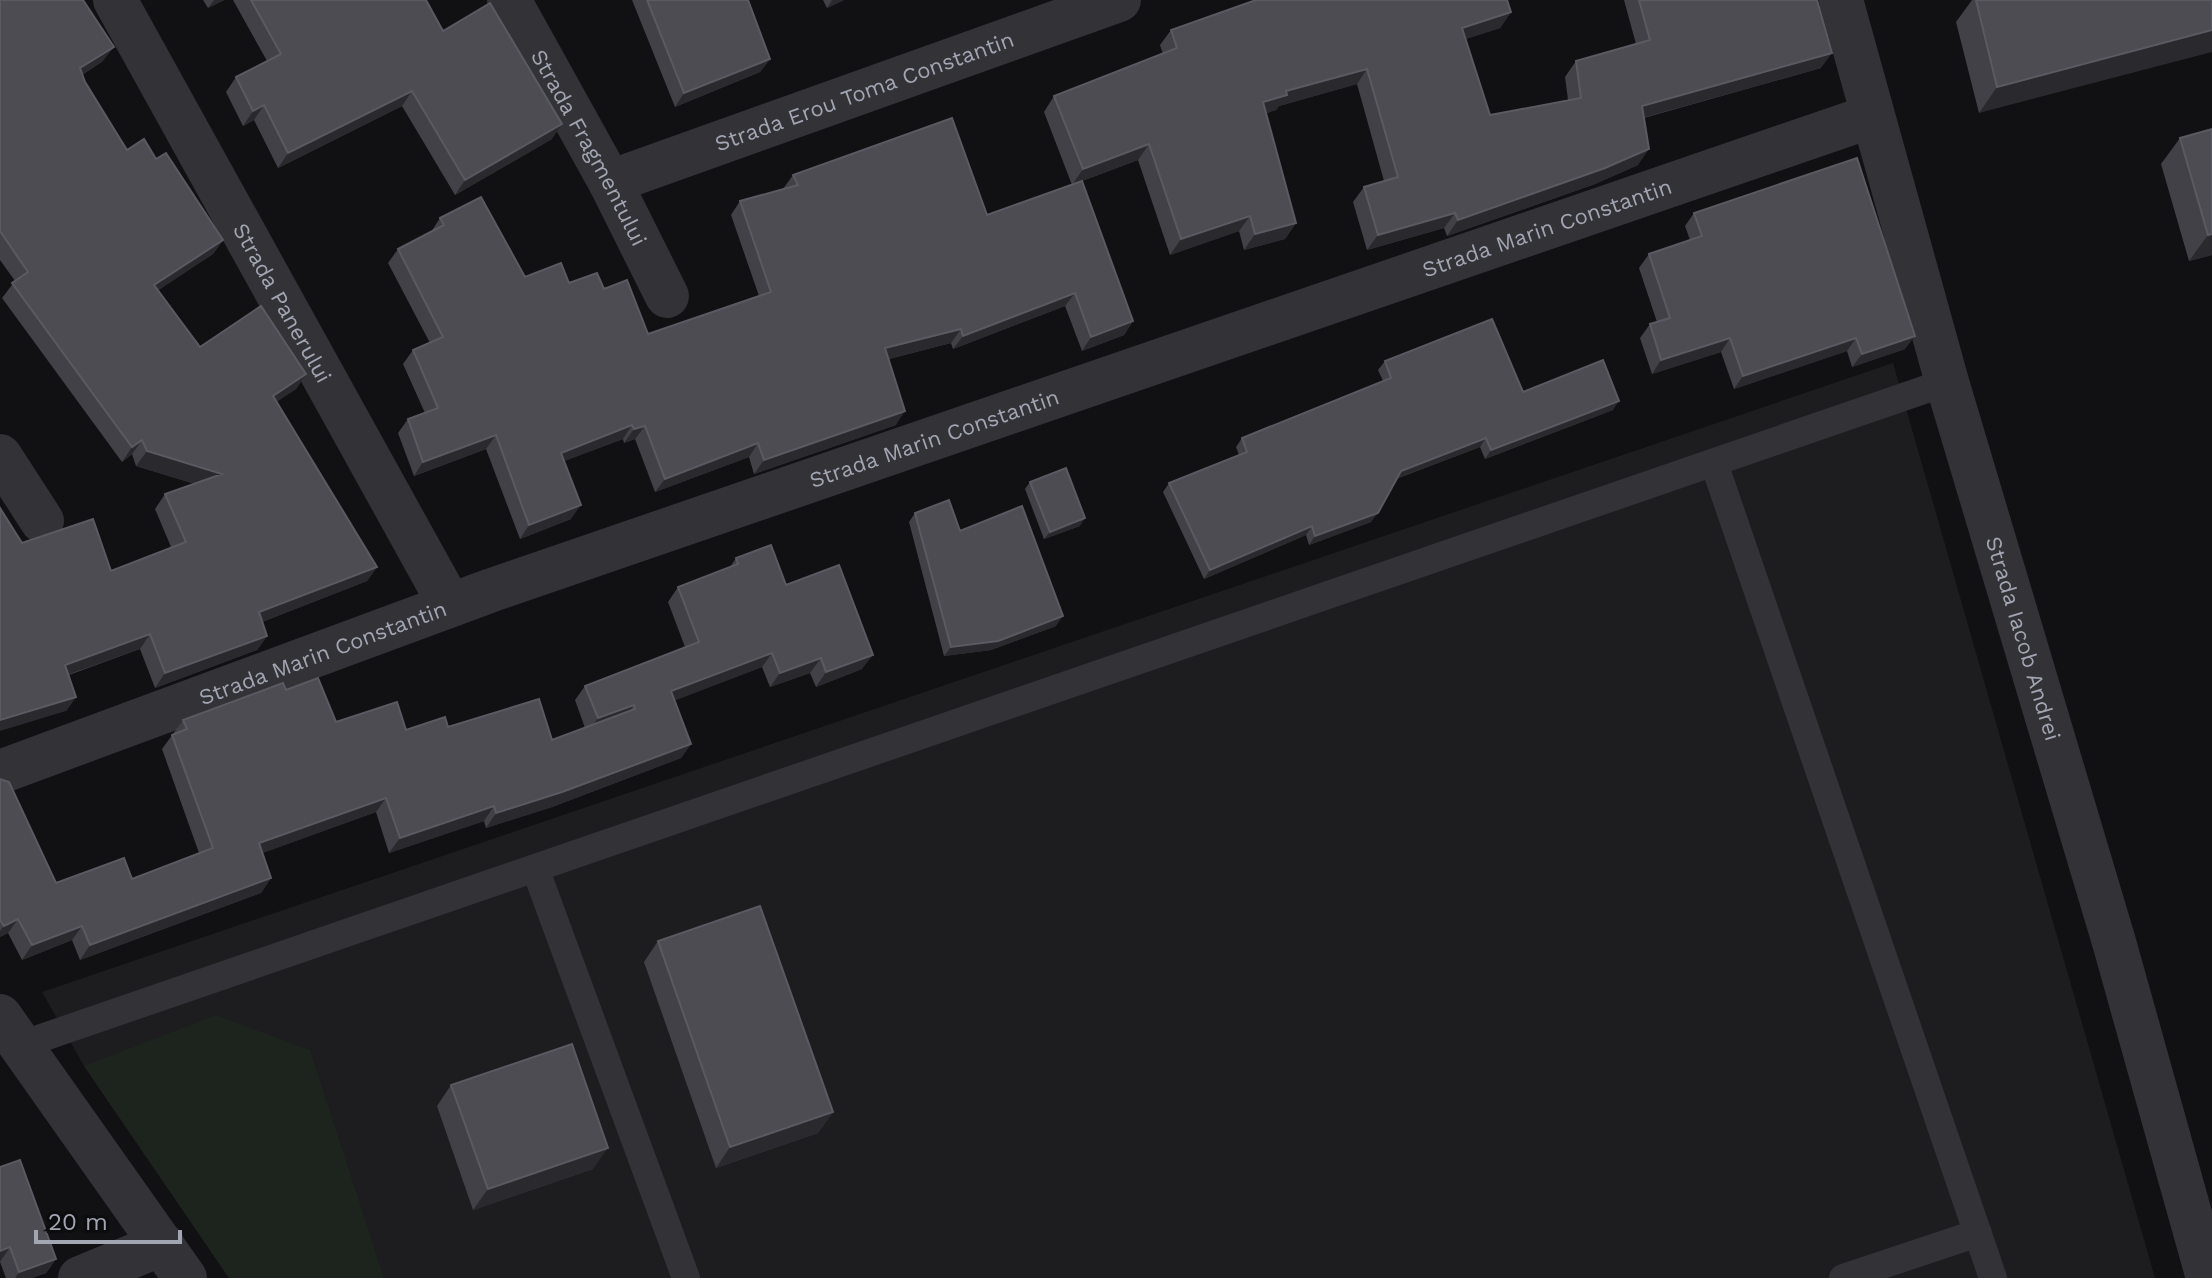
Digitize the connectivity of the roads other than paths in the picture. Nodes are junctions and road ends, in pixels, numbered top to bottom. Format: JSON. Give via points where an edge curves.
{"nodes":[{"id":1,"x":115,"y":0,"type":"edge"},
{"id":2,"x":509,"y":0,"type":"edge"},
{"id":3,"x":1119,"y":0,"type":"edge"},
{"id":4,"x":1841,"y":0,"type":"edge"},
{"id":5,"x":1872,"y":116,"type":"junction"},
{"id":6,"x":610,"y":182,"type":"junction"},
{"id":7,"x":667,"y":296,"type":"dead end"},
{"id":8,"x":1947,"y":382,"type":"junction"},
{"id":9,"x":0,"y":456,"type":"edge"},
{"id":10,"x":1714,"y":463,"type":"junction"},
{"id":11,"x":42,"y":521,"type":"dead end"},
{"id":12,"x":450,"y":605,"type":"junction"},
{"id":13,"x":0,"y":772,"type":"edge"},
{"id":14,"x":535,"y":868,"type":"junction"},
{"id":15,"x":10,"y":1031,"type":"edge"},
{"id":16,"x":2196,"y":1181,"type":"edge"},
{"id":17,"x":1978,"y":1233,"type":"junction"},
{"id":18,"x":174,"y":1261,"type":"edge"},
{"id":19,"x":80,"y":1278,"type":"edge"},
{"id":20,"x":686,"y":1278,"type":"edge"},
{"id":21,"x":1843,"y":1278,"type":"edge"},
{"id":22,"x":1993,"y":1278,"type":"edge"},
{"id":23,"x":2208,"y":1278,"type":"edge"}],
"edges":[{"from":1,"to":12,"type":"street","name":"Strada Panerului"},
{"from":2,"to":6,"type":"street","name":"Strada Fragmentului"},
{"from":3,"to":6,"type":"street","name":"Strada Erou Toma Constantin"},
{"from":4,"to":5,"type":"street","name":"Strada Iacob Andrei"},
{"from":5,"to":8,"type":"street","name":"Strada Iacob Andrei"},
{"from":5,"to":12,"type":"street","name":"Strada Marin Constantin"},
{"from":6,"to":7,"type":"street","name":"Strada Fragmentului"},
{"from":8,"to":10,"type":"lane"},
{"from":8,"to":16,"type":"street","name":"Strada Iacob Andrei","via":[[2114,942]]},
{"from":9,"to":11,"type":"street"},
{"from":10,"to":14,"type":"lane"},
{"from":10,"to":17,"type":"lane"},
{"from":12,"to":13,"type":"street","name":"Strada Marin Constantin"},
{"from":14,"to":15,"type":"lane"},
{"from":14,"to":20,"type":"lane"},
{"from":15,"to":18,"type":"street"},
{"from":16,"to":23,"type":"street","name":"Strada Iacob Andrei"},
{"from":17,"to":21,"type":"lane"},
{"from":17,"to":22,"type":"lane"},
{"from":18,"to":19,"type":"street"}]}
